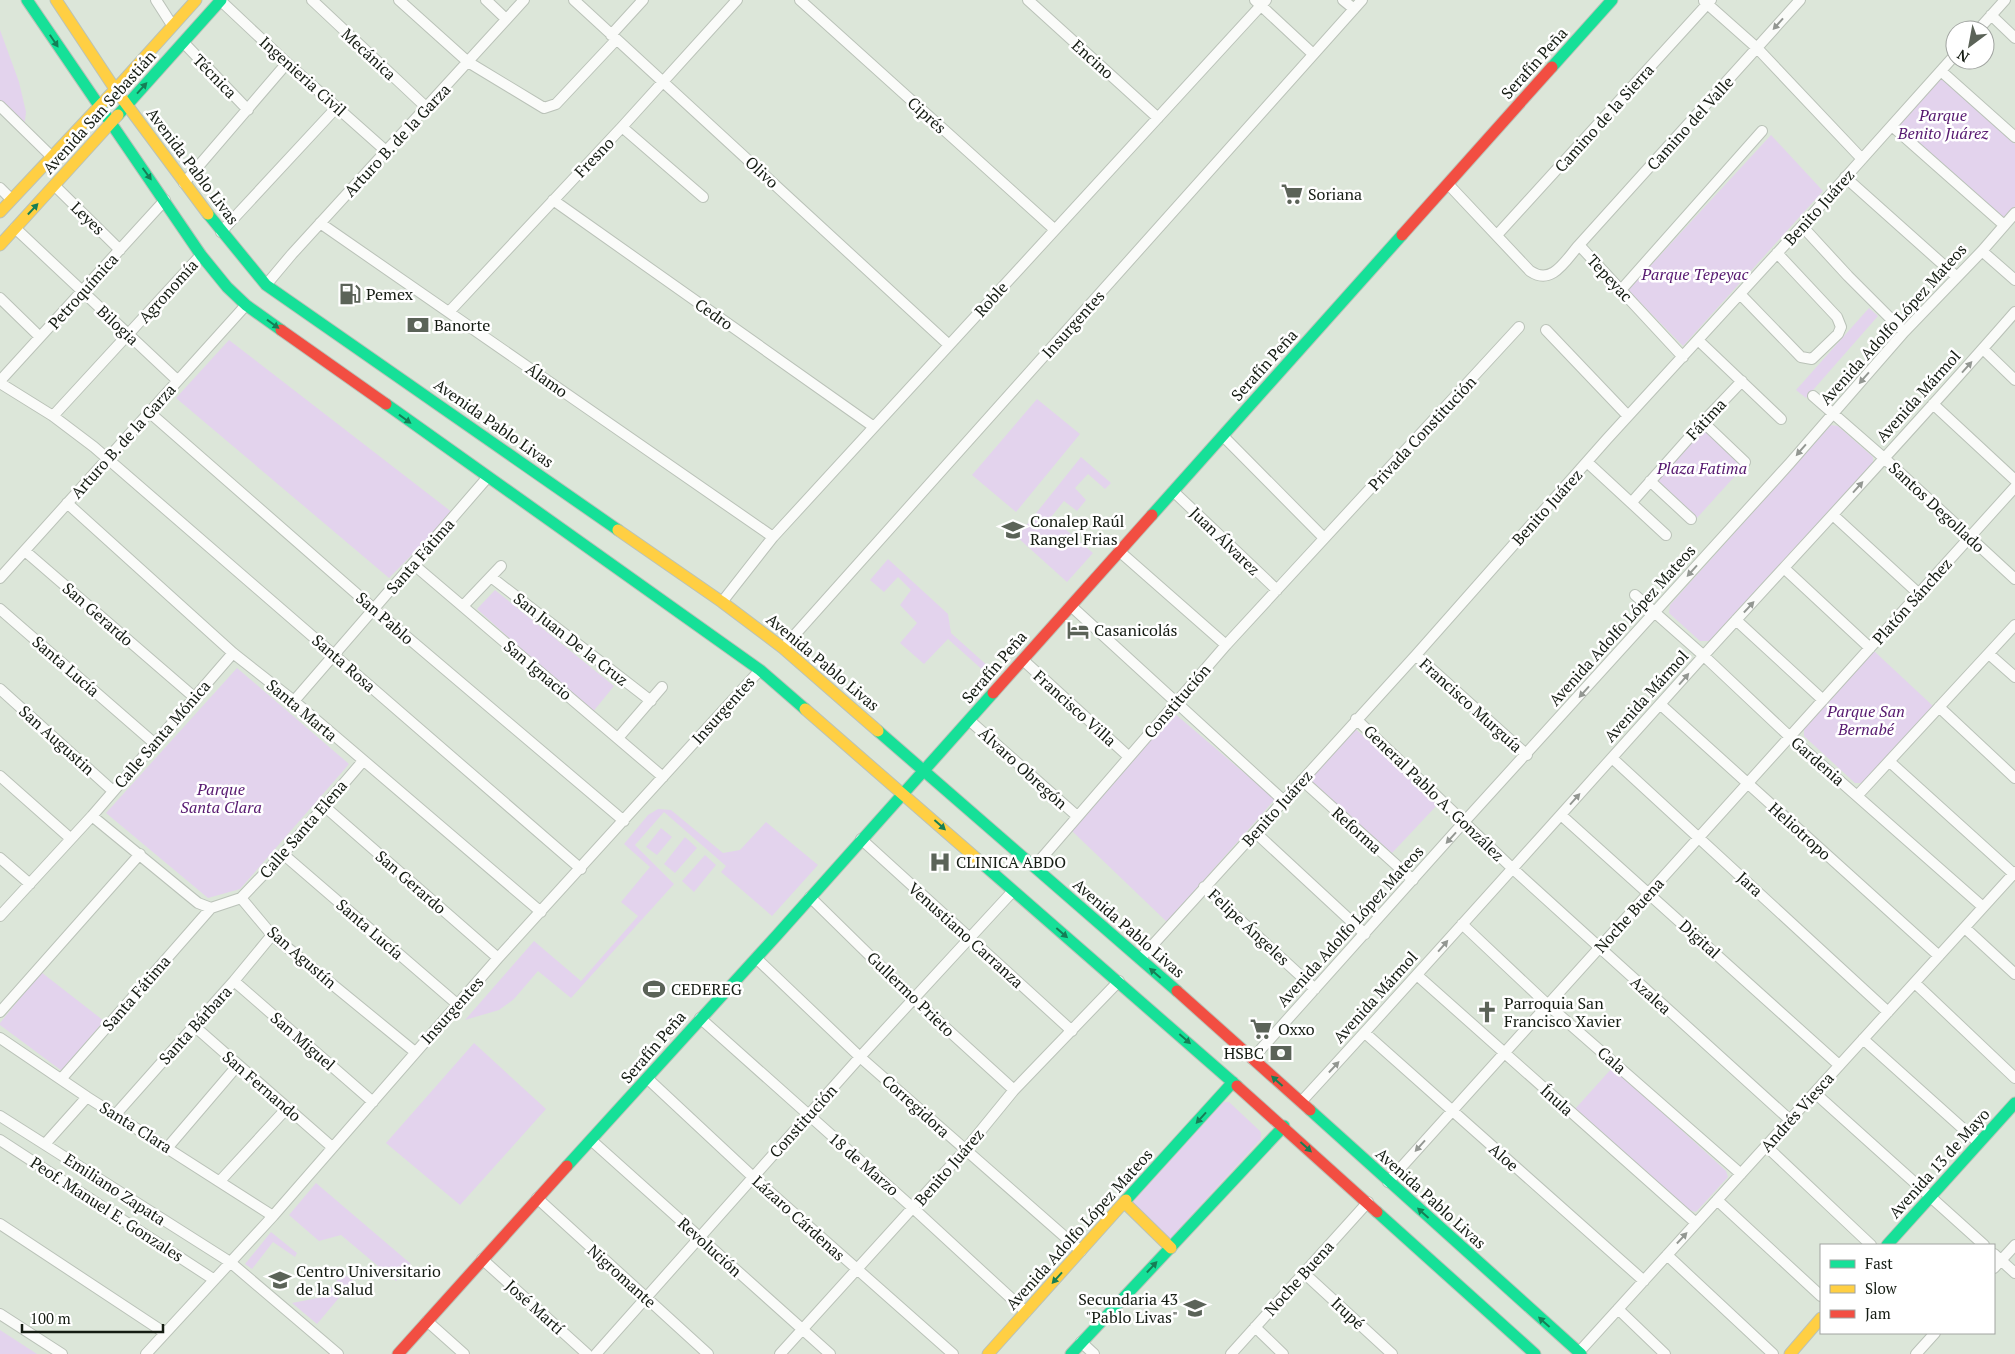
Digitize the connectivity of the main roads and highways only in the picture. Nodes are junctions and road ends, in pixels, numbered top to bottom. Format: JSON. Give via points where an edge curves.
{"nodes":[{"id":1,"x":27,"y":0,"type":"edge"},
{"id":2,"x":56,"y":0,"type":"edge"},
{"id":3,"x":196,"y":0,"type":"edge"},
{"id":4,"x":221,"y":0,"type":"edge"},
{"id":5,"x":1612,"y":0,"type":"edge"},
{"id":6,"x":115,"y":89,"type":"junction"},
{"id":7,"x":127,"y":105,"type":"junction"},
{"id":8,"x":98,"y":106,"type":"junction"},
{"id":9,"x":110,"y":123,"type":"junction"},
{"id":10,"x":72,"y":134,"type":"junction"},
{"id":11,"x":88,"y":150,"type":"junction"},
{"id":12,"x":0,"y":212,"type":"edge"},
{"id":13,"x":0,"y":245,"type":"edge"},
{"id":14,"x":923,"y":771,"type":"junction"},
{"id":15,"x":903,"y":793,"type":"junction"},
{"id":16,"x":1234,"y":1082,"type":"junction"},
{"id":17,"x":2015,"y":1103,"type":"edge"},
{"id":18,"x":1284,"y":1126,"type":"junction"},
{"id":19,"x":1125,"y":1203,"type":"junction"},
{"id":20,"x":1888,"y":1244,"type":"edge"},
{"id":21,"x":1171,"y":1248,"type":"junction"},
{"id":22,"x":1820,"y":1319,"type":"edge"},
{"id":23,"x":1580,"y":1353,"type":"edge"},
{"id":24,"x":398,"y":1354,"type":"edge"},
{"id":25,"x":988,"y":1354,"type":"edge"},
{"id":26,"x":1071,"y":1354,"type":"edge"},
{"id":27,"x":1535,"y":1354,"type":"edge"},
{"id":28,"x":1790,"y":1354,"type":"edge"}],
"edges":[{"from":1,"to":8,"type":"main road","one_way":true},
{"from":2,"to":6,"type":"main road","name":"Avenida Pablo Livas"},
{"from":3,"to":6,"type":"main road","name":"Avenida San Sebastián"},
{"from":7,"to":4,"type":"main road","name":"Avenida San Sebastián","one_way":true},
{"from":5,"to":14,"type":"main road","name":"Serafín Peña"},
{"from":6,"to":7,"type":"main road","name":"Avenida Pablo Livas"},
{"from":6,"to":8,"type":"main road","name":"Avenida San Sebastián"},
{"from":7,"to":9,"type":"main road","name":"Avenida San Sebastián"},
{"from":7,"to":14,"type":"main road","name":"Avenida Pablo Livas","via":[[184,183],[266,285],[722,602],[783,648]]},
{"from":8,"to":9,"type":"main road"},
{"from":8,"to":10,"type":"main road","name":"Avenida San Sebastián"},
{"from":9,"to":11,"type":"main road","name":"Avenida San Sebastián"},
{"from":9,"to":15,"type":"main road","one_way":true,"via":[[201,255],[246,305],[760,670]]},
{"from":10,"to":11,"type":"main road"},
{"from":10,"to":12,"type":"main road","name":"Avenida San Sebastián"},
{"from":13,"to":11,"type":"main road","name":"Avenida San Sebastián","one_way":true},
{"from":14,"to":15,"type":"main road","name":"Serafín Peña"},
{"from":23,"to":14,"type":"main road","name":"Avenida Pablo Livas","one_way":true,"via":[[1301,1102]]},
{"from":15,"to":16,"type":"main road","one_way":true},
{"from":15,"to":24,"type":"main road","name":"Serafín Peña"},
{"from":16,"to":18,"type":"main road"},
{"from":16,"to":19,"type":"main road","name":"Avenida Adolfo López Mateos","one_way":true},
{"from":17,"to":20,"type":"main road","name":"Avenida 13 de Mayo"},
{"from":18,"to":21,"type":"main road"},
{"from":18,"to":27,"type":"main road","one_way":true},
{"from":19,"to":21,"type":"main road"},
{"from":19,"to":25,"type":"main road","name":"Avenida Adolfo López Mateos","one_way":true},
{"from":26,"to":21,"type":"main road","one_way":true},
{"from":22,"to":28,"type":"main road"}]}
